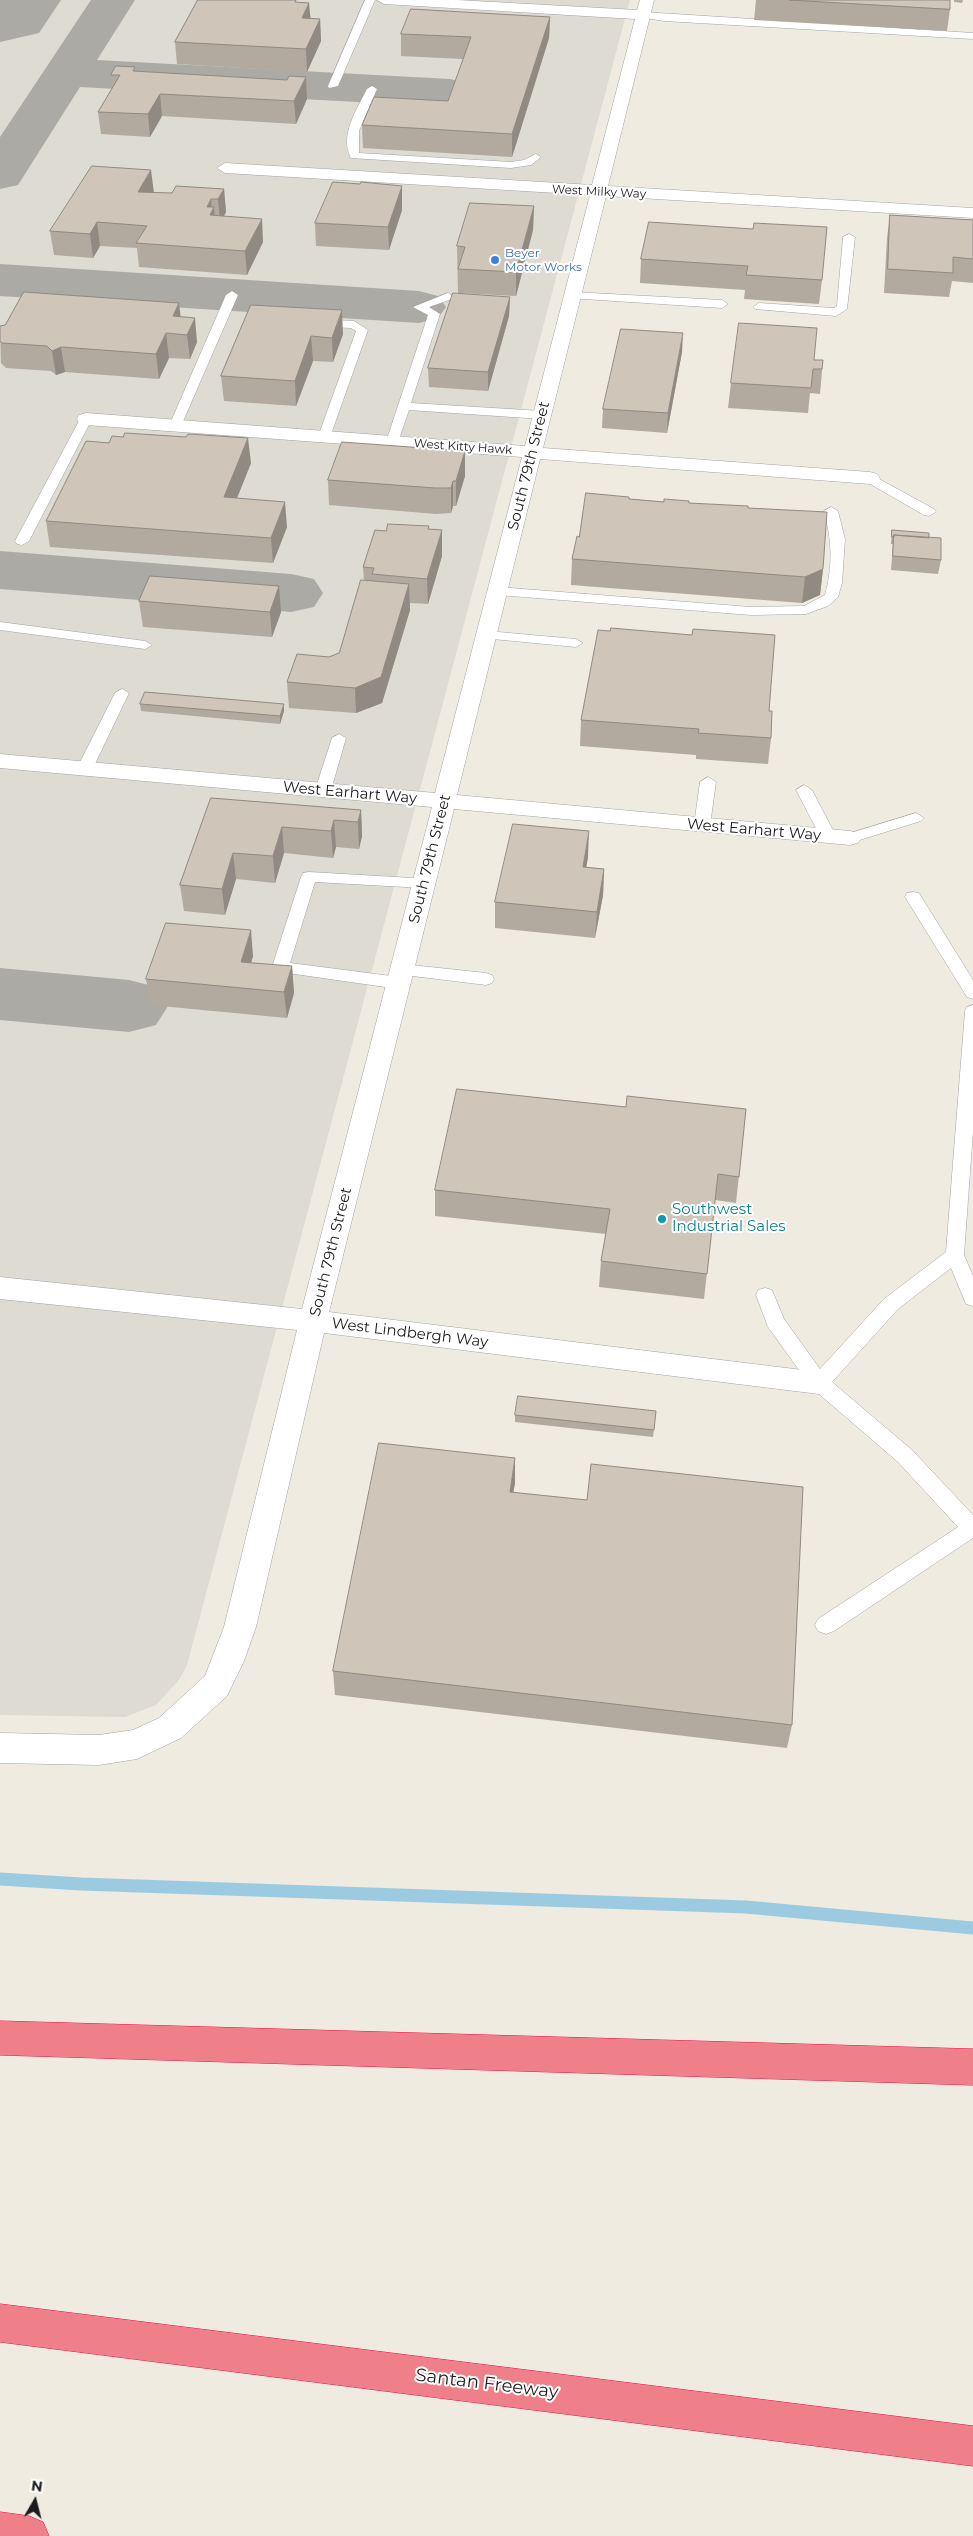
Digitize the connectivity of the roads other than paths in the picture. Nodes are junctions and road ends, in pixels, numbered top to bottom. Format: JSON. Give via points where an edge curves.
{"nodes":[{"id":1,"x":370,"y":0,"type":"edge"},
{"id":2,"x":384,"y":0,"type":"edge"},
{"id":3,"x":645,"y":8,"type":"edge"},
{"id":4,"x":973,"y":36,"type":"edge"},
{"id":5,"x":333,"y":86,"type":"dead end"},
{"id":6,"x":372,"y":88,"type":"dead end"},
{"id":7,"x":355,"y":156,"type":"junction"},
{"id":8,"x":536,"y":157,"type":"dead end"},
{"id":9,"x":439,"y":161,"type":"junction"},
{"id":10,"x":225,"y":168,"type":"dead end"},
{"id":11,"x":345,"y":177,"type":"junction"},
{"id":12,"x":432,"y":182,"type":"junction"},
{"id":13,"x":599,"y":192,"type":"junction"},
{"id":14,"x":973,"y":213,"type":"edge"},
{"id":15,"x":849,"y":237,"type":"dead end"},
{"id":16,"x":232,"y":296,"type":"dead end"},
{"id":17,"x":572,"y":296,"type":"junction"},
{"id":18,"x":448,"y":297,"type":"dead end"},
{"id":19,"x":722,"y":304,"type":"dead end"},
{"id":20,"x":759,"y":307,"type":"dead end"},
{"id":21,"x":307,"y":322,"type":"edge"},
{"id":22,"x":404,"y":406,"type":"junction"},
{"id":23,"x":542,"y":415,"type":"junction"},
{"id":24,"x":86,"y":419,"type":"joint"},
{"id":25,"x":175,"y":426,"type":"junction"},
{"id":26,"x":324,"y":437,"type":"junction"},
{"id":27,"x":392,"y":442,"type":"junction"},
{"id":28,"x":533,"y":453,"type":"junction"},
{"id":29,"x":870,"y":478,"type":"joint"},
{"id":30,"x":831,"y":511,"type":"dead end"},
{"id":31,"x":929,"y":512,"type":"dead end"},
{"id":32,"x":22,"y":541,"type":"dead end"},
{"id":33,"x":498,"y":591,"type":"junction"},
{"id":34,"x":0,"y":626,"type":"edge"},
{"id":35,"x":487,"y":635,"type":"junction"},
{"id":36,"x":576,"y":643,"type":"dead end"},
{"id":37,"x":145,"y":644,"type":"dead end"},
{"id":38,"x":122,"y":693,"type":"dead end"},
{"id":39,"x":339,"y":738,"type":"dead end"},
{"id":40,"x":0,"y":761,"type":"edge"},
{"id":41,"x":85,"y":768,"type":"junction"},
{"id":42,"x":708,"y":782,"type":"dead end"},
{"id":43,"x":323,"y":790,"type":"junction"},
{"id":44,"x":804,"y":790,"type":"dead end"},
{"id":45,"x":445,"y":801,"type":"junction"},
{"id":46,"x":916,"y":818,"type":"dead end"},
{"id":47,"x":702,"y":825,"type":"junction"},
{"id":48,"x":839,"y":837,"type":"junction"},
{"id":49,"x":424,"y":883,"type":"junction"},
{"id":50,"x":913,"y":897,"type":"dead end"},
{"id":51,"x":401,"y":977,"type":"junction"},
{"id":52,"x":486,"y":978,"type":"dead end"},
{"id":53,"x":973,"y":993,"type":"edge"},
{"id":54,"x":973,"y":1012,"type":"edge"},
{"id":55,"x":955,"y":1255,"type":"junction"},
{"id":56,"x":0,"y":1288,"type":"edge"},
{"id":57,"x":765,"y":1295,"type":"dead end"},
{"id":58,"x":973,"y":1299,"type":"edge"},
{"id":59,"x":313,"y":1321,"type":"junction"},
{"id":60,"x":819,"y":1383,"type":"junction"},
{"id":61,"x":973,"y":1527,"type":"edge"},
{"id":62,"x":826,"y":1625,"type":"dead end"},
{"id":63,"x":0,"y":1748,"type":"edge"},
{"id":64,"x":0,"y":2038,"type":"edge"},
{"id":65,"x":973,"y":2066,"type":"edge"},
{"id":66,"x":0,"y":2323,"type":"edge"},
{"id":67,"x":973,"y":2446,"type":"edge"},
{"id":68,"x":0,"y":2532,"type":"edge"},
{"id":69,"x":29,"y":2536,"type":"edge"}],
"edges":[{"from":1,"to":5,"type":"lane"},
{"from":2,"to":3,"type":"street"},
{"from":3,"to":4,"type":"lane","via":[[719,22]]},
{"from":3,"to":13,"type":"street","name":"South 79th Street"},
{"from":6,"to":7,"type":"lane","via":[[354,127],[351,149]]},
{"from":7,"to":9,"type":"lane"},
{"from":7,"to":11,"type":"lane"},
{"from":8,"to":9,"type":"lane","via":[[527,163],[511,165]]},
{"from":9,"to":12,"type":"lane"},
{"from":10,"to":11,"type":"street","name":"West Milky Way"},
{"from":11,"to":12,"type":"street","name":"West Milky Way"},
{"from":12,"to":13,"type":"street","name":"West Milky Way"},
{"from":13,"to":14,"type":"street","name":"West Milky Way"},
{"from":13,"to":17,"type":"street","name":"South 79th Street"},
{"from":15,"to":20,"type":"lane","via":[[843,307],[836,312]]},
{"from":16,"to":25,"type":"lane"},
{"from":17,"to":19,"type":"lane"},
{"from":17,"to":23,"type":"street","name":"South 79th Street"},
{"from":18,"to":22,"type":"lane","via":[[419,307],[434,314]]},
{"from":21,"to":26,"type":"lane","via":[[354,325],[362,330]]},
{"from":22,"to":23,"type":"lane"},
{"from":22,"to":27,"type":"lane"},
{"from":23,"to":28,"type":"street","name":"South 79th Street"},
{"from":24,"to":25,"type":"street","name":"West Kitty Hawk"},
{"from":24,"to":32,"type":"lane"},
{"from":25,"to":26,"type":"street","name":"West Kitty Hawk"},
{"from":26,"to":27,"type":"street","name":"West Kitty Hawk"},
{"from":27,"to":28,"type":"street","name":"West Kitty Hawk"},
{"from":28,"to":29,"type":"street","name":"West Kitty Hawk"},
{"from":28,"to":33,"type":"street","name":"South 79th Street"},
{"from":29,"to":31,"type":"lane"},
{"from":30,"to":33,"type":"lane","via":[[838,539],[835,583],[831,597],[806,610],[751,611]]},
{"from":33,"to":35,"type":"street","name":"South 79th Street"},
{"from":34,"to":37,"type":"lane"},
{"from":35,"to":36,"type":"lane"},
{"from":35,"to":45,"type":"street","name":"South 79th Street"},
{"from":38,"to":41,"type":"lane"},
{"from":39,"to":43,"type":"lane"},
{"from":40,"to":41,"type":"street","name":"West Earhart Way"},
{"from":41,"to":43,"type":"street","name":"West Earhart Way"},
{"from":42,"to":47,"type":"lane"},
{"from":43,"to":45,"type":"street","name":"West Earhart Way"},
{"from":44,"to":48,"type":"lane"},
{"from":45,"to":47,"type":"street","name":"West Earhart Way"},
{"from":45,"to":49,"type":"street","name":"South 79th Street"},
{"from":46,"to":48,"type":"lane"},
{"from":47,"to":48,"type":"street","name":"West Earhart Way"},
{"from":49,"to":51,"type":"street","name":"South 79th Street"},
{"from":49,"to":51,"type":"lane","via":[[309,877],[280,967]]},
{"from":50,"to":53,"type":"lane"},
{"from":51,"to":52,"type":"lane"},
{"from":51,"to":59,"type":"street","name":"South 79th Street"},
{"from":54,"to":55,"type":"lane"},
{"from":55,"to":58,"type":"lane"},
{"from":55,"to":60,"type":"lane","via":[[891,1304]]},
{"from":56,"to":59,"type":"street","name":"West Lindbergh Way"},
{"from":57,"to":60,"type":"lane","via":[[776,1322]]},
{"from":59,"to":60,"type":"street","name":"West Lindbergh Way"},
{"from":59,"to":63,"type":"street","name":"South 79th Street","via":[[240,1627],[216,1686],[170,1728],[137,1744],[99,1750]]},
{"from":60,"to":61,"type":"lane","via":[[905,1456]]},
{"from":61,"to":62,"type":"lane"},
{"from":64,"to":65,"type":"highway"},
{"from":66,"to":67,"type":"highway","name":"Santan Freeway"},
{"from":68,"to":69,"type":"highway"}]}
